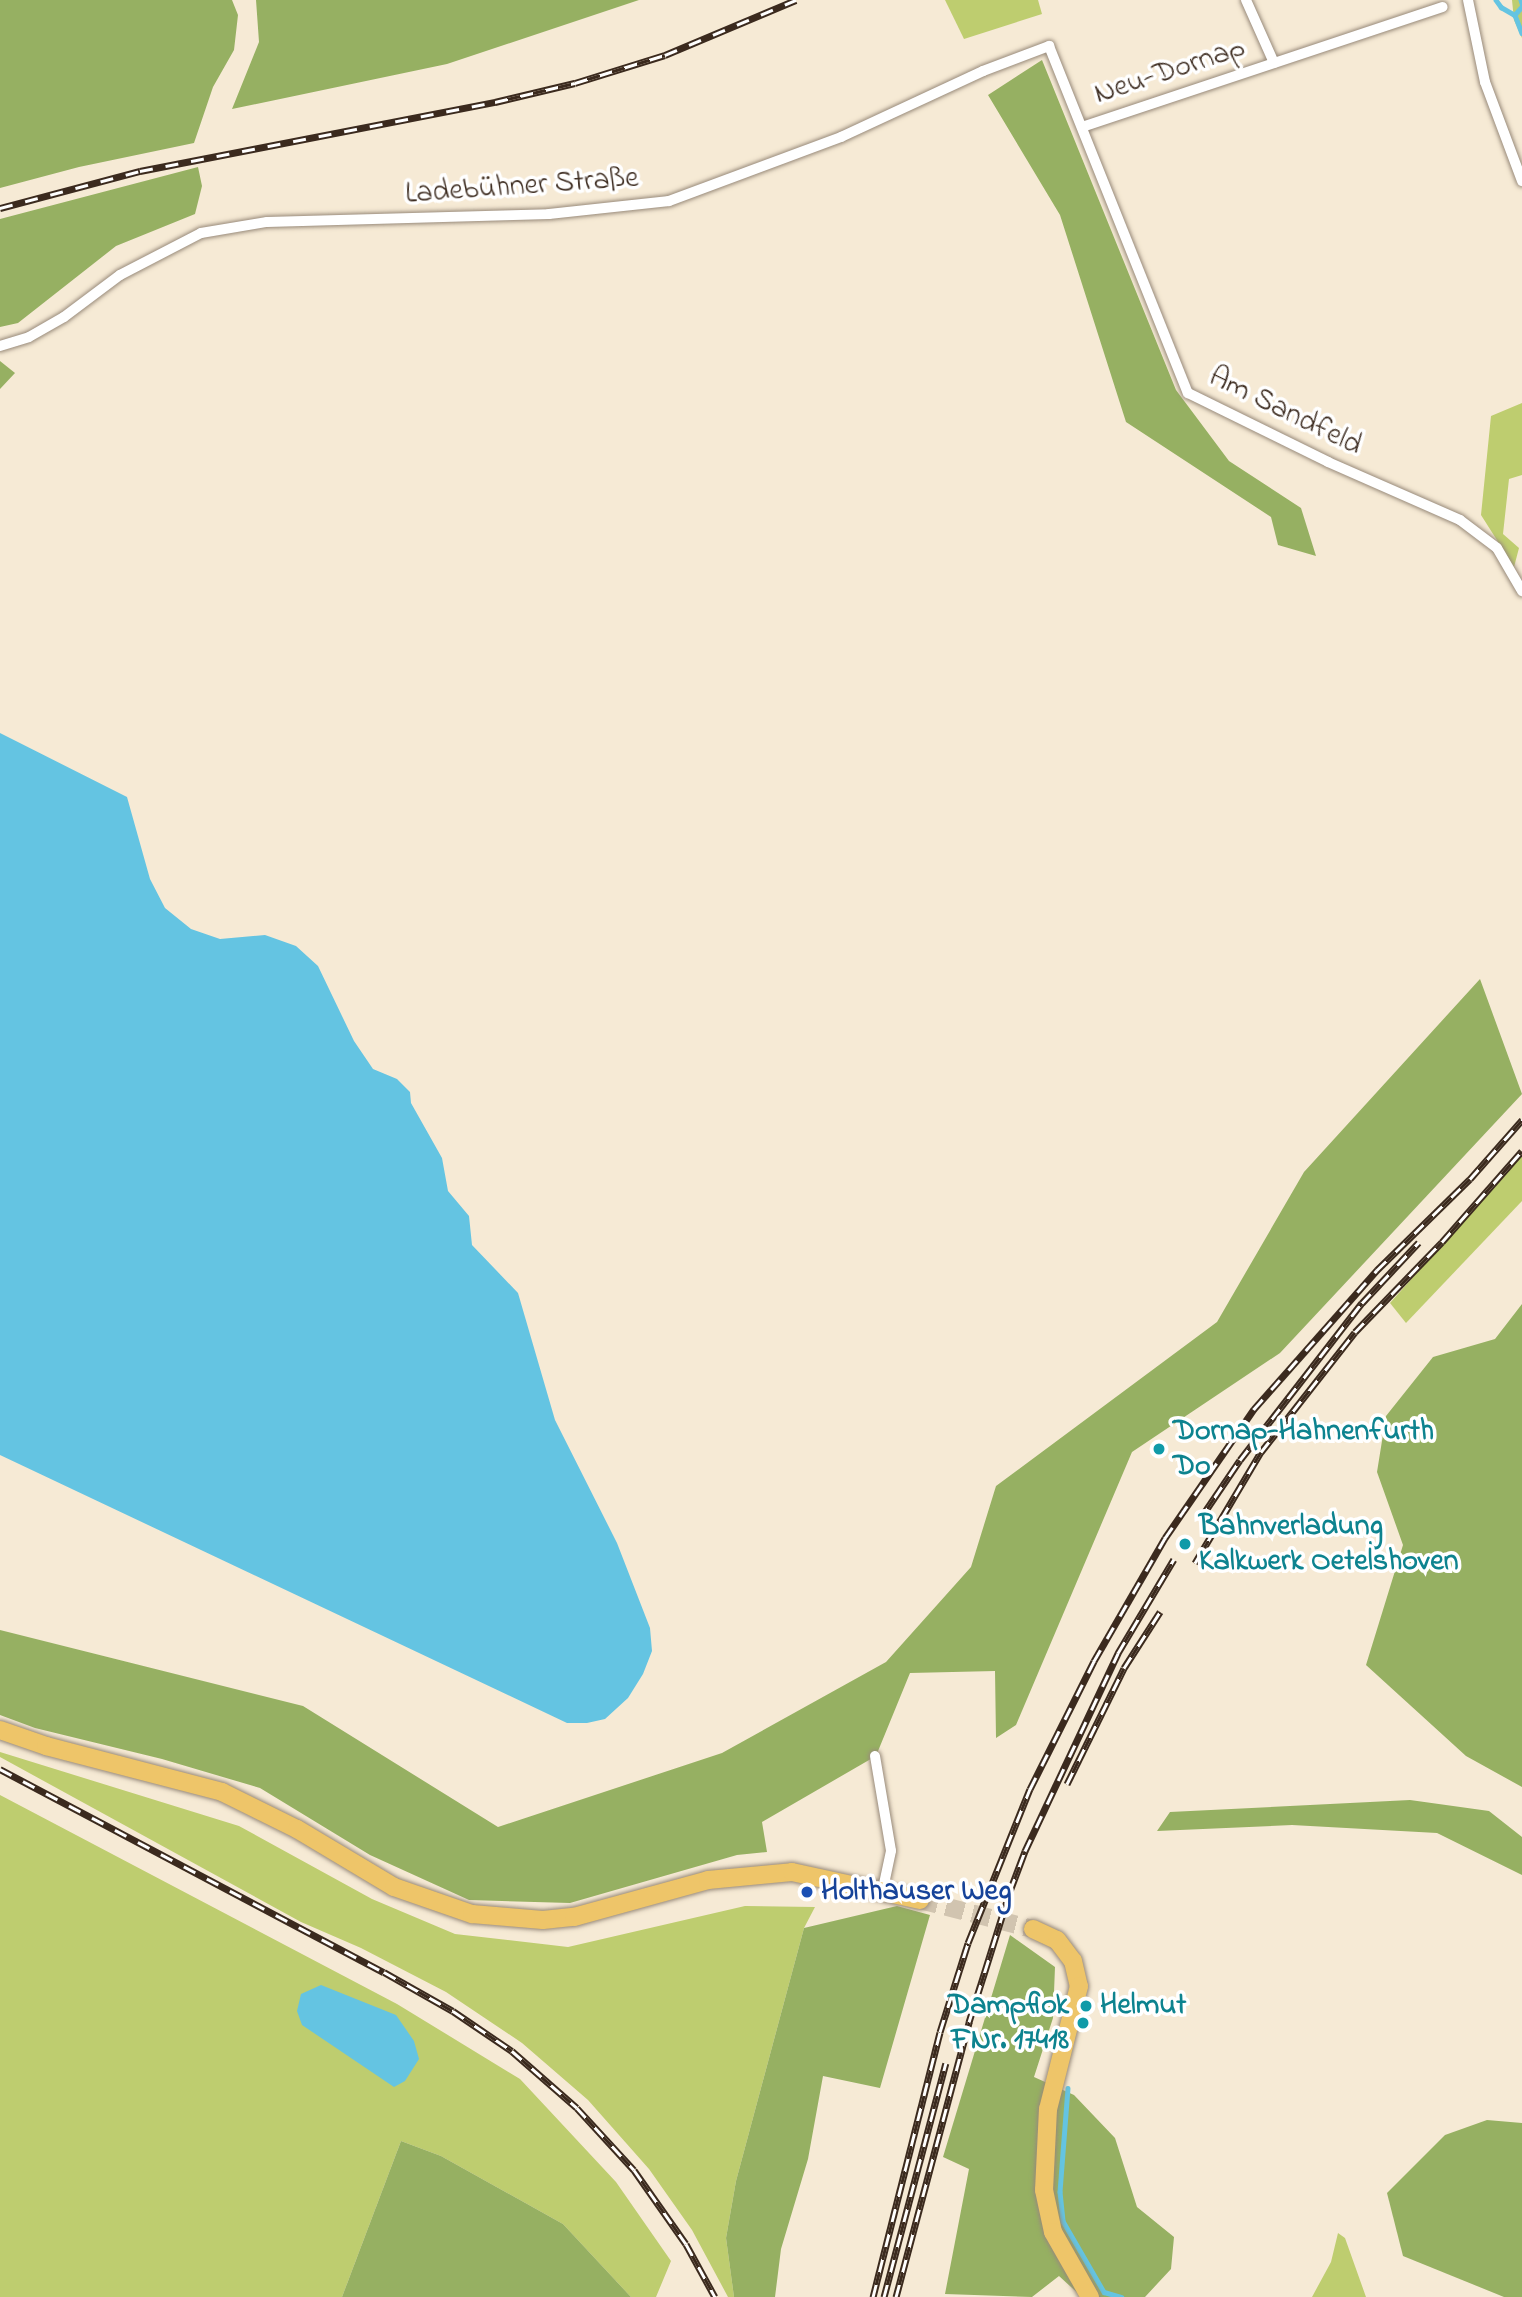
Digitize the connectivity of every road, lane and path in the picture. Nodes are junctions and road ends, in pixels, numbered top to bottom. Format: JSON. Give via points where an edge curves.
{"nodes":[{"id":1,"x":1246,"y":0,"type":"edge"},
{"id":2,"x":1468,"y":0,"type":"edge"},
{"id":3,"x":1443,"y":7,"type":"dead end"},
{"id":4,"x":1049,"y":46,"type":"joint"},
{"id":5,"x":1274,"y":63,"type":"junction"},
{"id":6,"x":1083,"y":127,"type":"junction"},
{"id":7,"x":1522,"y":181,"type":"edge"},
{"id":8,"x":0,"y":346,"type":"edge"},
{"id":9,"x":1522,"y":591,"type":"edge"},
{"id":10,"x":0,"y":1730,"type":"edge"},
{"id":11,"x":875,"y":1756,"type":"dead end"},
{"id":12,"x":883,"y":1890,"type":"junction"},
{"id":13,"x":920,"y":1900,"type":"tunnel mouth"},
{"id":14,"x":1033,"y":1929,"type":"tunnel mouth"},
{"id":15,"x":1090,"y":2297,"type":"edge"}],
"edges":[{"from":1,"to":5,"type":"street","name":"Neu-Dornap"},
{"from":2,"to":7,"type":"street","via":[[1485,82]]},
{"from":3,"to":5,"type":"street","name":"Neu-Dornap"},
{"from":4,"to":6,"type":"street","name":"Am Sandfeld"},
{"from":4,"to":8,"type":"street","name":"Ladebühner Straße","via":[[983,71],[841,137],[669,201],[549,214],[267,222],[201,233],[120,275],[43,329]]},
{"from":5,"to":6,"type":"street","name":"Neu-Dornap"},
{"from":6,"to":9,"type":"street","name":"Am Sandfeld","via":[[1188,393],[1460,520],[1497,548]]},
{"from":10,"to":12,"type":"main road","via":[[222,1792],[298,1829],[394,1887],[472,1914],[543,1920],[574,1917],[739,1875],[792,1872]]},
{"from":11,"to":12,"type":"street","via":[[891,1851]]},
{"from":12,"to":13,"type":"main road"},
{"from":14,"to":15,"type":"main road","via":[[1057,1940],[1073,1961],[1079,1986],[1048,2109],[1044,2190],[1053,2232]]}]}
